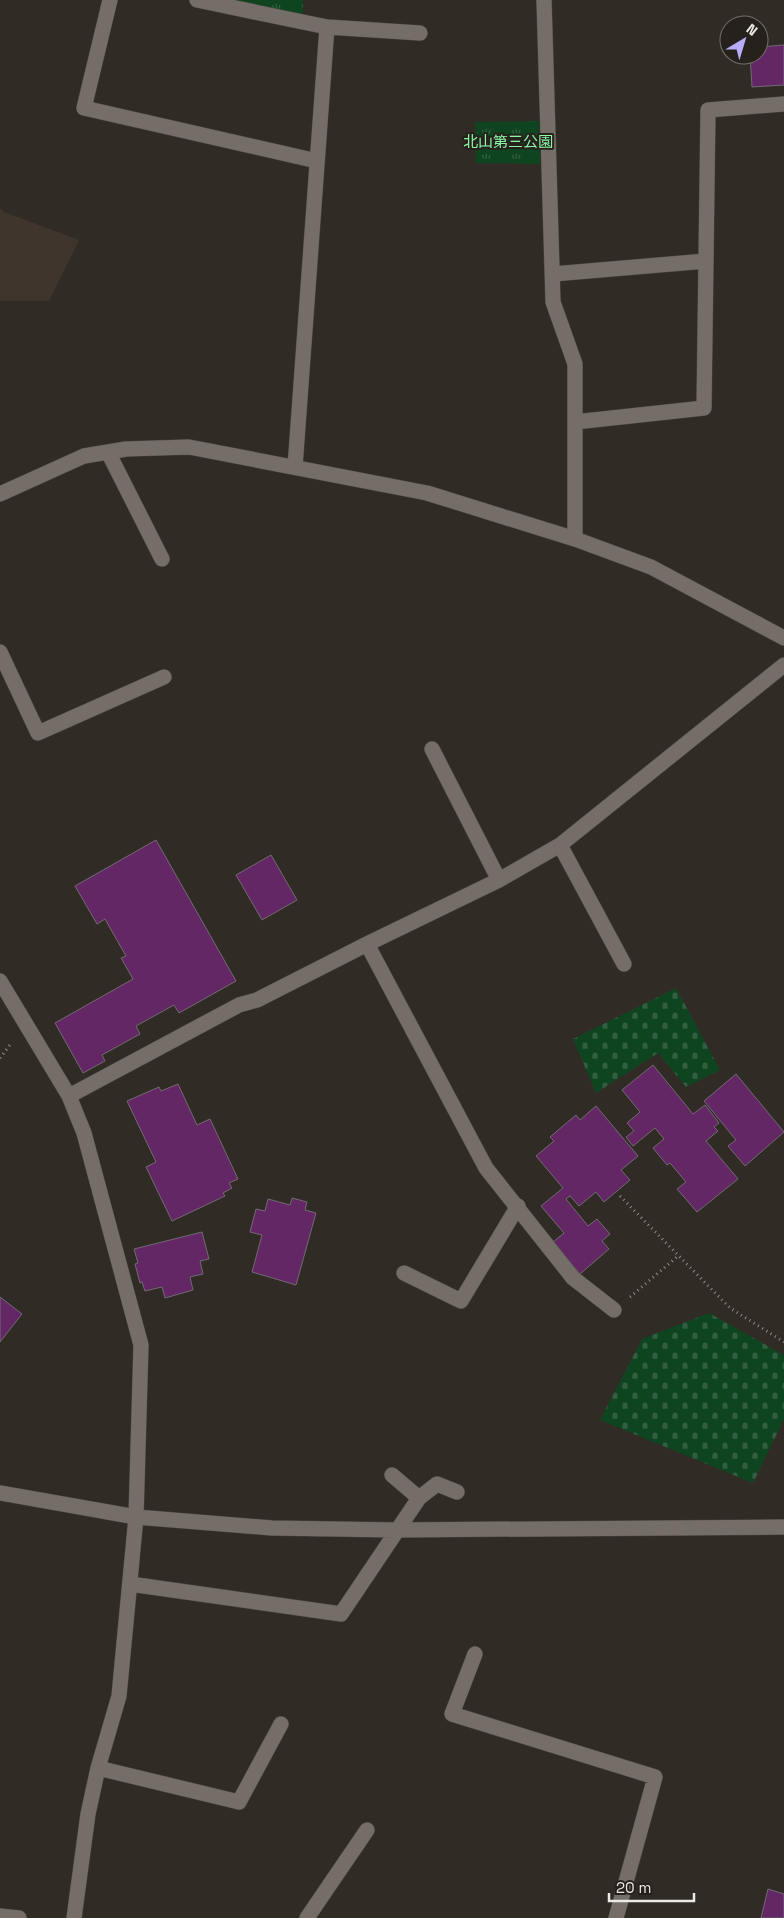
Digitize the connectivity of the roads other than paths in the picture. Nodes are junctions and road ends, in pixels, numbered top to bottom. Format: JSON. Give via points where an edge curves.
{"nodes":[{"id":1,"x":110,"y":0,"type":"edge"},
{"id":2,"x":197,"y":0,"type":"edge"},
{"id":3,"x":544,"y":0,"type":"edge"},
{"id":4,"x":327,"y":27,"type":"junction"},
{"id":5,"x":420,"y":33,"type":"dead end"},
{"id":6,"x":784,"y":104,"type":"edge"},
{"id":7,"x":317,"y":161,"type":"junction"},
{"id":8,"x":706,"y":260,"type":"junction"},
{"id":9,"x":553,"y":274,"type":"junction"},
{"id":10,"x":575,"y":422,"type":"junction"},
{"id":11,"x":108,"y":452,"type":"junction"},
{"id":12,"x":295,"y":467,"type":"junction"},
{"id":13,"x":0,"y":494,"type":"edge"},
{"id":14,"x":575,"y":539,"type":"junction"},
{"id":15,"x":162,"y":559,"type":"dead end"},
{"id":16,"x":784,"y":638,"type":"edge"},
{"id":17,"x":0,"y":652,"type":"edge"},
{"id":18,"x":784,"y":665,"type":"edge"},
{"id":19,"x":164,"y":677,"type":"dead end"},
{"id":20,"x":432,"y":750,"type":"dead end"},
{"id":21,"x":560,"y":845,"type":"junction"},
{"id":22,"x":499,"y":880,"type":"junction"},
{"id":23,"x":367,"y":944,"type":"junction"},
{"id":24,"x":624,"y":964,"type":"dead end"},
{"id":25,"x":0,"y":981,"type":"edge"},
{"id":26,"x":69,"y":1096,"type":"junction"},
{"id":27,"x":518,"y":1206,"type":"junction"},
{"id":28,"x":404,"y":1273,"type":"dead end"},
{"id":29,"x":614,"y":1310,"type":"road end"},
{"id":30,"x":392,"y":1475,"type":"dead end"},
{"id":31,"x":457,"y":1492,"type":"dead end"},
{"id":32,"x":0,"y":1493,"type":"edge"},
{"id":33,"x":419,"y":1498,"type":"junction"},
{"id":34,"x":136,"y":1517,"type":"junction"},
{"id":35,"x":784,"y":1526,"type":"edge"},
{"id":36,"x":397,"y":1530,"type":"junction"},
{"id":37,"x":130,"y":1584,"type":"junction"},
{"id":38,"x":475,"y":1654,"type":"dead end"},
{"id":39,"x":281,"y":1724,"type":"dead end"},
{"id":40,"x":98,"y":1768,"type":"junction"},
{"id":41,"x":367,"y":1830,"type":"dead end"},
{"id":42,"x":0,"y":1916,"type":"edge"},
{"id":43,"x":19,"y":1918,"type":"edge"},
{"id":44,"x":74,"y":1918,"type":"edge"},
{"id":45,"x":307,"y":1918,"type":"edge"},
{"id":46,"x":616,"y":1918,"type":"edge"}],
"edges":[{"from":1,"to":7,"type":"street","via":[[84,108]]},
{"from":2,"to":4,"type":"street"},
{"from":3,"to":9,"type":"street"},
{"from":4,"to":5,"type":"street"},
{"from":4,"to":7,"type":"street"},
{"from":6,"to":8,"type":"street","via":[[708,110]]},
{"from":7,"to":12,"type":"street"},
{"from":8,"to":9,"type":"street"},
{"from":8,"to":10,"type":"street","via":[[704,408]]},
{"from":9,"to":10,"type":"street","via":[[553,302],[575,364]]},
{"from":10,"to":14,"type":"street"},
{"from":11,"to":12,"type":"street","via":[[190,447]]},
{"from":11,"to":13,"type":"street","via":[[84,456]]},
{"from":11,"to":15,"type":"street"},
{"from":12,"to":14,"type":"street","via":[[427,494]]},
{"from":14,"to":16,"type":"street","via":[[650,567]]},
{"from":17,"to":19,"type":"street","via":[[38,733]]},
{"from":18,"to":21,"type":"street"},
{"from":20,"to":22,"type":"street"},
{"from":21,"to":22,"type":"street"},
{"from":21,"to":24,"type":"street"},
{"from":22,"to":23,"type":"street"},
{"from":23,"to":26,"type":"street","via":[[257,1000],[239,1005]]},
{"from":23,"to":27,"type":"street","via":[[486,1168]]},
{"from":25,"to":26,"type":"street"},
{"from":26,"to":34,"type":"street","via":[[84,1133],[141,1345]]},
{"from":27,"to":28,"type":"street","via":[[461,1301]]},
{"from":27,"to":29,"type":"street","via":[[573,1278]]},
{"from":30,"to":33,"type":"street"},
{"from":31,"to":33,"type":"street","via":[[437,1484]]},
{"from":32,"to":34,"type":"street"},
{"from":33,"to":36,"type":"street"},
{"from":34,"to":36,"type":"street","via":[[272,1528]]},
{"from":34,"to":37,"type":"street"},
{"from":35,"to":36,"type":"street"},
{"from":36,"to":37,"type":"street","via":[[341,1614]]},
{"from":37,"to":40,"type":"street","via":[[119,1696]]},
{"from":38,"to":46,"type":"street","via":[[452,1714],[655,1777]]},
{"from":39,"to":40,"type":"street","via":[[239,1802]]},
{"from":40,"to":44,"type":"street","via":[[88,1814]]},
{"from":41,"to":45,"type":"street"},
{"from":42,"to":43,"type":"street"}]}
